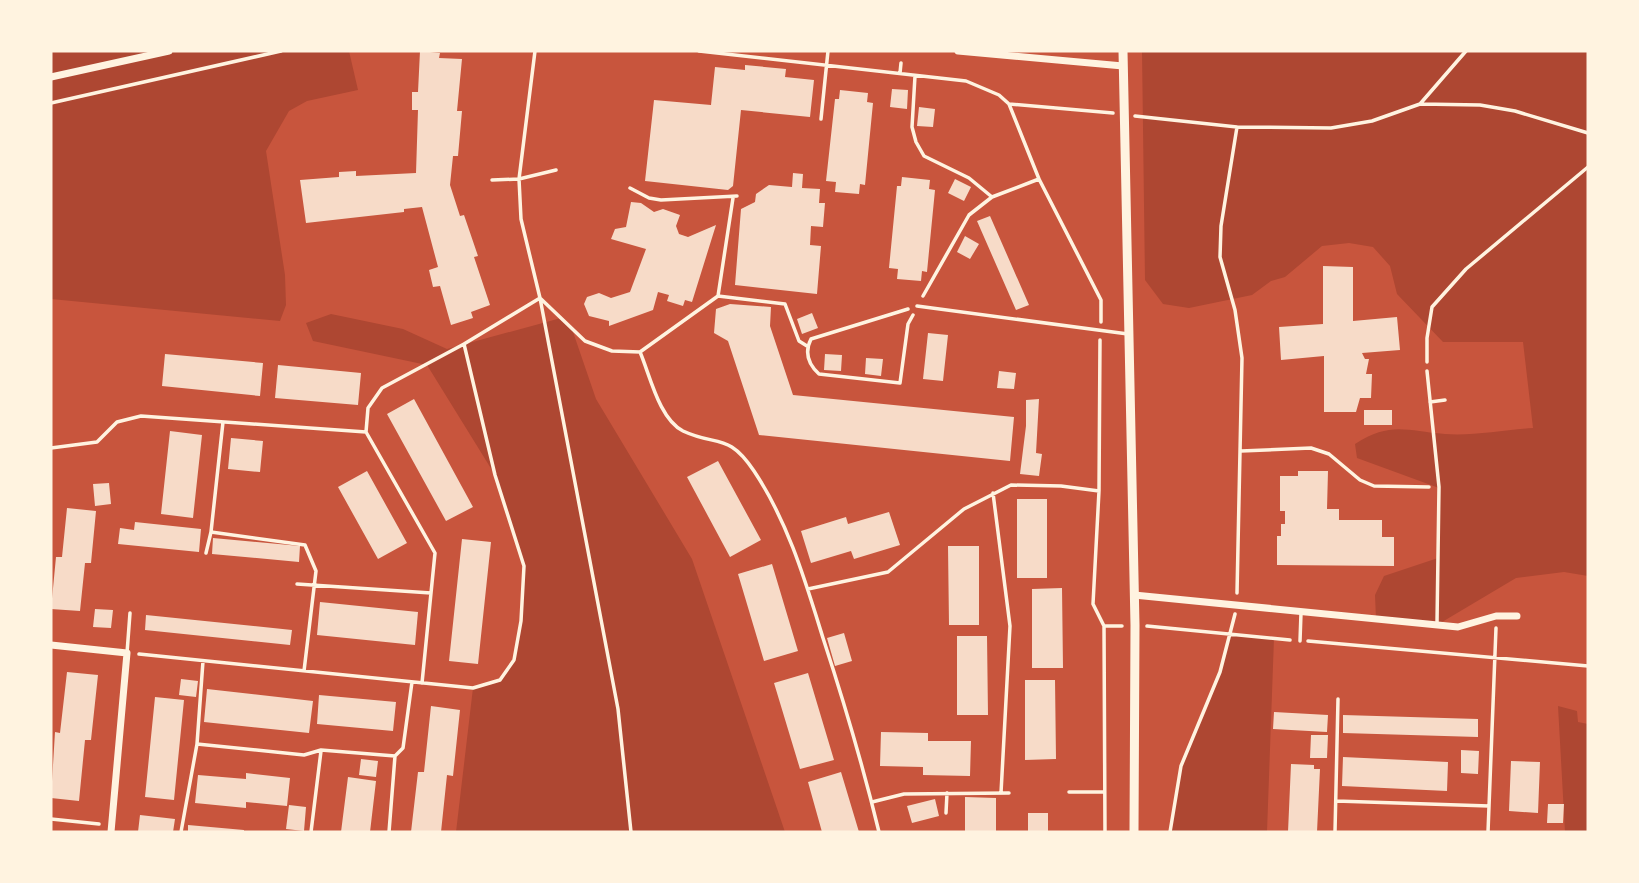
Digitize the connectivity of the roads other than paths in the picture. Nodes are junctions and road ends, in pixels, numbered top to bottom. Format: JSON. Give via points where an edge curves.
{"nodes":[{"id":1,"x":169,"y":51,"type":"edge"},
{"id":2,"x":958,"y":51,"type":"edge"},
{"id":3,"x":1123,"y":51,"type":"edge"},
{"id":4,"x":1123,"y":66,"type":"junction"},
{"id":5,"x":51,"y":78,"type":"edge"},
{"id":6,"x":917,"y":306,"type":"road end"},
{"id":7,"x":1128,"y":334,"type":"junction"},
{"id":8,"x":1427,"y":372,"type":"road end"},
{"id":9,"x":1445,"y":400,"type":"dead end"},
{"id":10,"x":1430,"y":402,"type":"junction"},
{"id":11,"x":1134,"y":595,"type":"junction"},
{"id":12,"x":1301,"y":612,"type":"junction"},
{"id":13,"x":130,"y":613,"type":"dead end"},
{"id":14,"x":1517,"y":616,"type":"dead end"},
{"id":15,"x":1437,"y":625,"type":"junction"},
{"id":16,"x":1300,"y":641,"type":"road end"},
{"id":17,"x":51,"y":645,"type":"edge"},
{"id":18,"x":127,"y":653,"type":"junction"},
{"id":19,"x":111,"y":829,"type":"edge"},
{"id":20,"x":1134,"y":832,"type":"edge"}],
"edges":[{"from":1,"to":5,"type":"street"},
{"from":2,"to":4,"type":"street"},
{"from":3,"to":4,"type":"street"},
{"from":4,"to":7,"type":"street"},
{"from":6,"to":7,"type":"lane"},
{"from":7,"to":11,"type":"street"},
{"from":8,"to":10,"type":"lane"},
{"from":9,"to":10,"type":"lane"},
{"from":10,"to":15,"type":"lane","via":[[1439,487]]},
{"from":11,"to":12,"type":"street"},
{"from":11,"to":20,"type":"street"},
{"from":12,"to":15,"type":"street"},
{"from":12,"to":16,"type":"lane"},
{"from":13,"to":18,"type":"lane"},
{"from":14,"to":15,"type":"street","via":[[1496,616],[1458,627]]},
{"from":17,"to":18,"type":"street"},
{"from":18,"to":19,"type":"street"}]}
